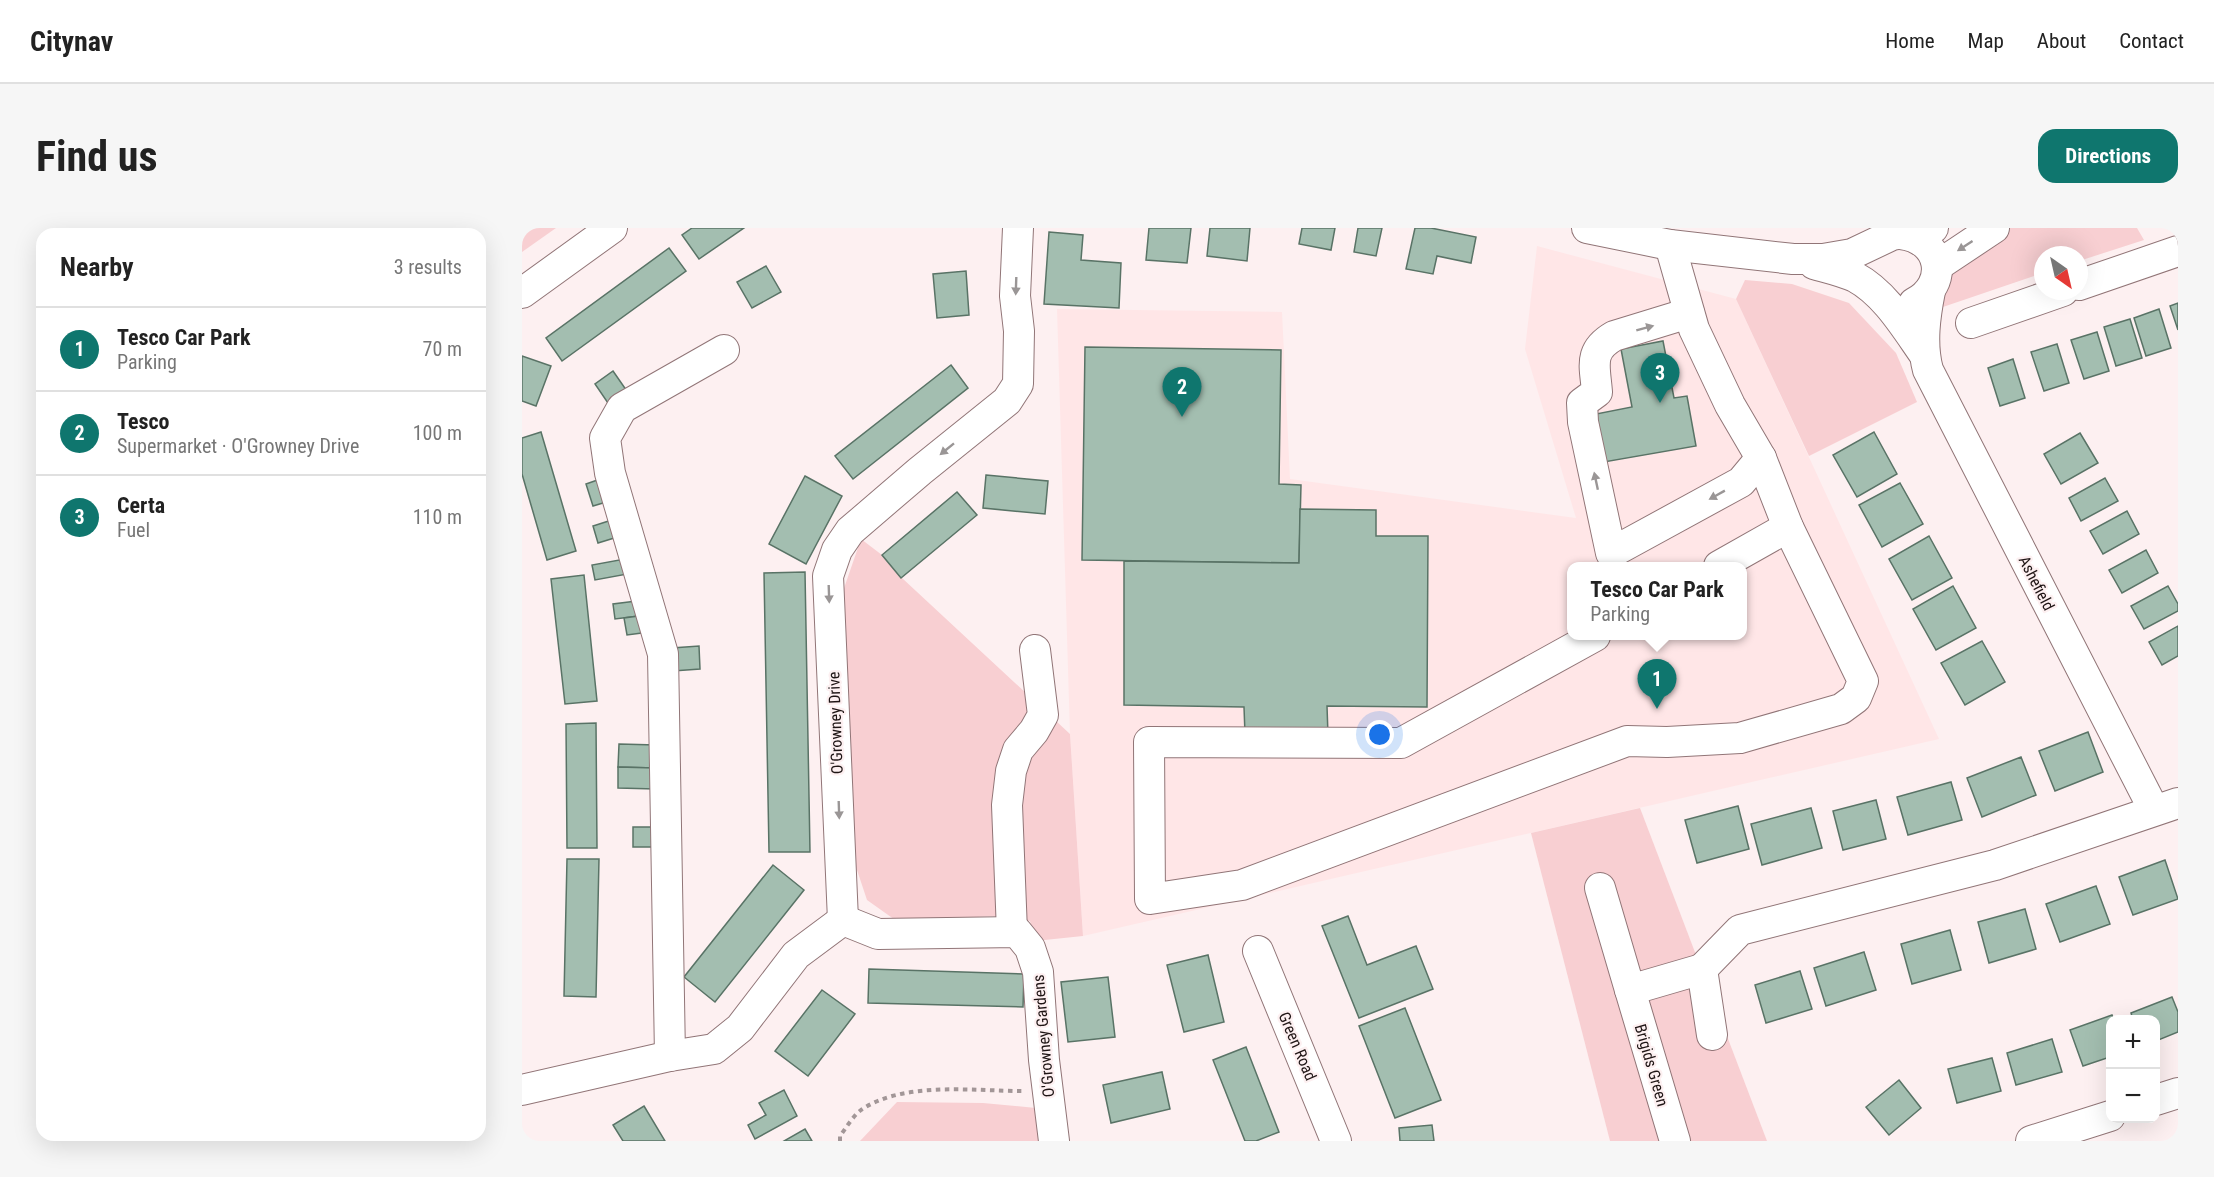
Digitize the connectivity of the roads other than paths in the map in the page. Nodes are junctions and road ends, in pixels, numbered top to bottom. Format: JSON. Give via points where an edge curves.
{"nodes":[{"id":1,"x":612,"y":228,"type":"edge"},
{"id":2,"x":1018,"y":228,"type":"edge"},
{"id":3,"x":1587,"y":228,"type":"edge"},
{"id":4,"x":1933,"y":228,"type":"edge"},
{"id":5,"x":1994,"y":228,"type":"edge"},
{"id":6,"x":1893,"y":236,"type":"junction"},
{"id":7,"x":1670,"y":245,"type":"junction"},
{"id":8,"x":2178,"y":251,"type":"edge"},
{"id":9,"x":1793,"y":259,"type":"junction"},
{"id":10,"x":1934,"y":278,"type":"junction"},
{"id":11,"x":2088,"y":282,"type":"edge"},
{"id":12,"x":522,"y":293,"type":"edge"},
{"id":13,"x":1877,"y":295,"type":"junction"},
{"id":14,"x":2037,"y":300,"type":"edge"},
{"id":15,"x":1689,"y":313,"type":"junction"},
{"id":16,"x":1971,"y":323,"type":"dead end"},
{"id":17,"x":723,"y":350,"type":"dead end"},
{"id":18,"x":1924,"y":354,"type":"junction"},
{"id":19,"x":1761,"y":458,"type":"junction"},
{"id":20,"x":1788,"y":527,"type":"junction"},
{"id":21,"x":1728,"y":562,"type":"edge"},
{"id":22,"x":1588,"y":640,"type":"edge"},
{"id":23,"x":1035,"y":650,"type":"dead end"},
{"id":24,"x":2166,"y":807,"type":"edge"},
{"id":25,"x":1599,"y":888,"type":"dead end"},
{"id":26,"x":843,"y":920,"type":"junction"},
{"id":27,"x":1012,"y":932,"type":"junction"},
{"id":28,"x":1258,"y":951,"type":"dead end"},
{"id":29,"x":1702,"y":969,"type":"junction"},
{"id":30,"x":1630,"y":990,"type":"junction"},
{"id":31,"x":1712,"y":1035,"type":"dead end"},
{"id":32,"x":670,"y":1056,"type":"junction"},
{"id":33,"x":522,"y":1090,"type":"edge"},
{"id":34,"x":2178,"y":1093,"type":"edge"},
{"id":35,"x":2160,"y":1099,"type":"edge"},
{"id":36,"x":2106,"y":1119,"type":"edge"},
{"id":37,"x":2085,"y":1133,"type":"edge"},
{"id":38,"x":1054,"y":1141,"type":"edge"},
{"id":39,"x":1336,"y":1141,"type":"edge"},
{"id":40,"x":1674,"y":1141,"type":"edge"},
{"id":41,"x":2031,"y":1141,"type":"edge"}],
"edges":[{"from":1,"to":12,"type":"street"},
{"from":2,"to":26,"type":"street","name":"O'Growney Drive","one_way":true,"via":[[1018,384],[1007,401],[850,531],[837,550],[828,576]]},
{"from":3,"to":7,"type":"street"},
{"from":4,"to":6,"type":"street"},
{"from":5,"to":10,"type":"street","one_way":true},
{"from":6,"to":9,"type":"street","via":[[1838,258]]},
{"from":6,"to":10,"type":"street","via":[[1912,235],[1929,246]]},
{"from":6,"to":13,"type":"street","via":[[1876,245],[1867,262],[1866,272]]},
{"from":7,"to":9,"type":"street"},
{"from":7,"to":15,"type":"street"},
{"from":8,"to":11,"type":"street"},
{"from":9,"to":13,"type":"street","via":[[1845,273]]},
{"from":10,"to":13,"type":"street","via":[[1923,298],[1913,303],[1902,305]]},
{"from":10,"to":18,"type":"street"},
{"from":13,"to":18,"type":"street"},
{"from":14,"to":16,"type":"street"},
{"from":15,"to":19,"type":"street","via":[[1730,405]]},
{"from":19,"to":15,"type":"street","one_way":true,"via":[[1741,483],[1611,553],[1583,422],[1582,403],[1597,392],[1595,353],[1614,336]]},
{"from":17,"to":32,"type":"street","via":[[622,408],[605,438],[610,474],[663,654]]},
{"from":18,"to":24,"type":"street","name":"Ashefield","via":[[1928,370]]},
{"from":19,"to":20,"type":"street"},
{"from":20,"to":21,"type":"street"},
{"from":20,"to":22,"type":"street","via":[[1863,681],[1856,698],[1841,709],[1740,738],[1627,741],[1242,885],[1150,899],[1149,742],[1401,743]]},
{"from":23,"to":27,"type":"street","via":[[1043,715],[1018,750],[1007,806]]},
{"from":24,"to":29,"type":"street","name":"Ashefield","via":[[1995,865],[1740,930]]},
{"from":25,"to":30,"type":"street","name":"Brigids Green"},
{"from":26,"to":27,"type":"street","via":[[878,934]]},
{"from":26,"to":32,"type":"street","via":[[796,955],[740,1028],[714,1049]]},
{"from":27,"to":38,"type":"street","name":"O'Growney Gardens","via":[[1017,932],[1030,948],[1038,972]]},
{"from":28,"to":39,"type":"street","name":"Green Road"},
{"from":29,"to":30,"type":"street"},
{"from":29,"to":31,"type":"street"},
{"from":30,"to":40,"type":"street","name":"Brigids Green"},
{"from":32,"to":33,"type":"street"},
{"from":34,"to":35,"type":"street"},
{"from":36,"to":37,"type":"street"},
{"from":37,"to":41,"type":"street"}]}
